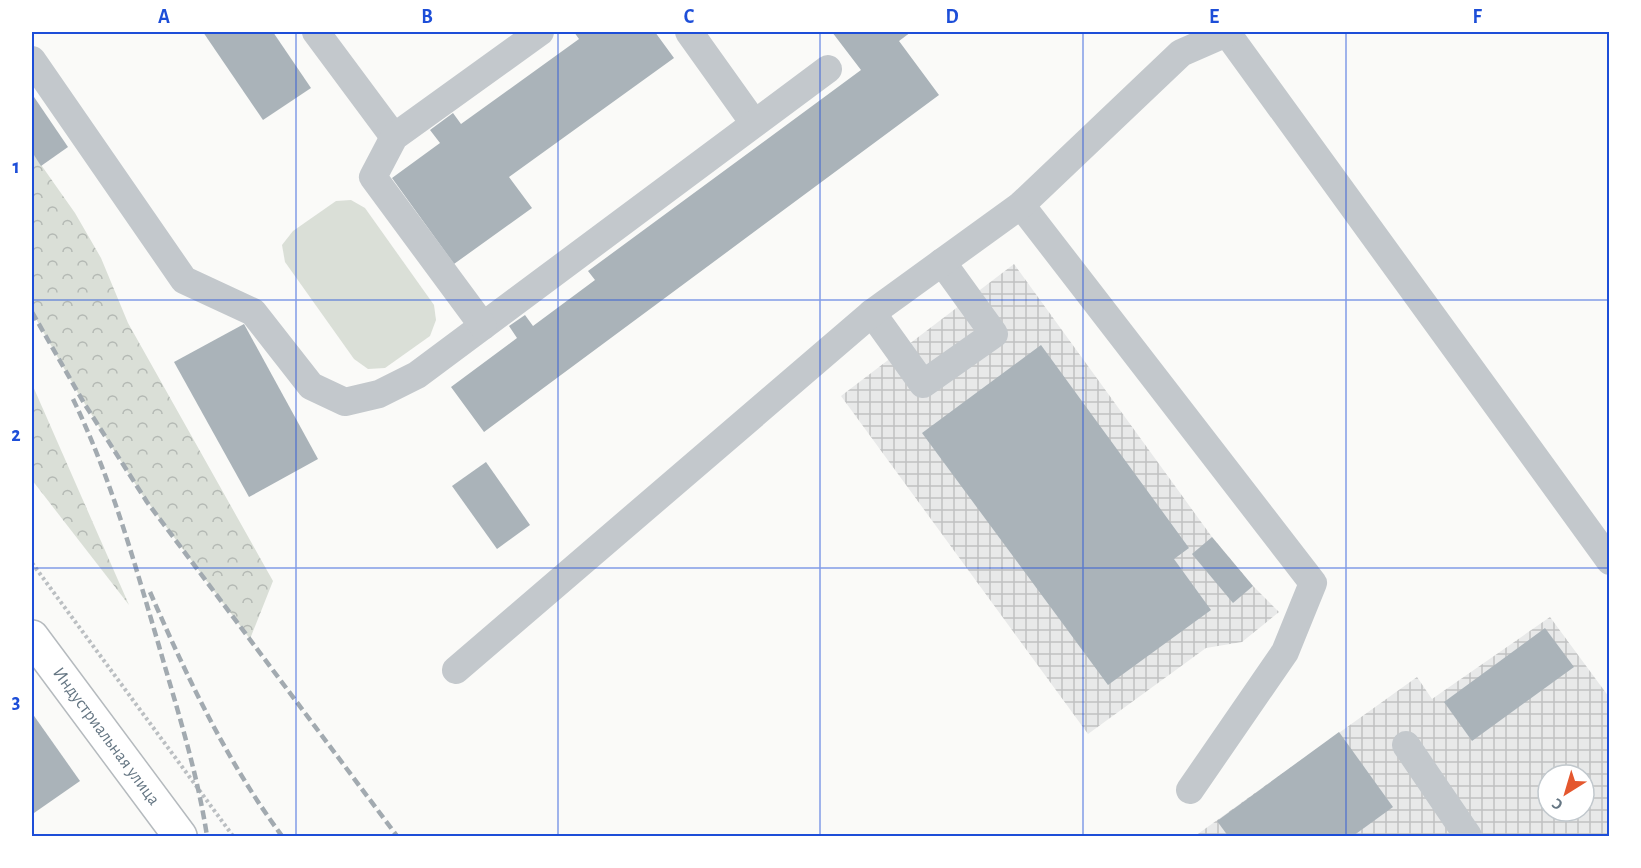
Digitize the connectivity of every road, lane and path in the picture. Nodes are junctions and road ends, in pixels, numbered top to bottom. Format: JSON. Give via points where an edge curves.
{"nodes":[{"id":1,"x":316,"y":32,"type":"edge"},
{"id":2,"x":540,"y":32,"type":"edge"},
{"id":3,"x":689,"y":32,"type":"edge"},
{"id":4,"x":1228,"y":32,"type":"edge"},
{"id":5,"x":32,"y":60,"type":"edge"},
{"id":6,"x":828,"y":69,"type":"dead end"},
{"id":7,"x":754,"y":123,"type":"junction"},
{"id":8,"x":394,"y":137,"type":"junction"},
{"id":9,"x":1021,"y":205,"type":"junction"},
{"id":10,"x":942,"y":262,"type":"junction"},
{"id":11,"x":872,"y":313,"type":"junction"},
{"id":12,"x":483,"y":326,"type":"junction"},
{"id":13,"x":1610,"y":561,"type":"edge"},
{"id":14,"x":32,"y":563,"type":"edge"},
{"id":15,"x":32,"y":637,"type":"edge"},
{"id":16,"x":456,"y":670,"type":"dead end"},
{"id":17,"x":1406,"y":745,"type":"dead end"},
{"id":18,"x":1191,"y":790,"type":"dead end"},
{"id":19,"x":180,"y":837,"type":"edge"},
{"id":20,"x":233,"y":837,"type":"edge"},
{"id":21,"x":1468,"y":837,"type":"edge"}],
"edges":[{"from":1,"to":8,"type":"lane"},
{"from":2,"to":8,"type":"lane"},
{"from":3,"to":7,"type":"lane"},
{"from":4,"to":9,"type":"lane","via":[[1181,53]]},
{"from":4,"to":13,"type":"lane"},
{"from":5,"to":12,"type":"lane","via":[[184,280],[253,312],[310,386],[345,402],[379,394],[417,375]]},
{"from":6,"to":7,"type":"lane"},
{"from":7,"to":12,"type":"lane"},
{"from":8,"to":12,"type":"lane","via":[[373,177]]},
{"from":9,"to":10,"type":"lane"},
{"from":9,"to":18,"type":"lane","via":[[1313,583],[1285,652]]},
{"from":10,"to":11,"type":"lane"},
{"from":10,"to":11,"type":"lane","via":[[994,334],[923,384]]},
{"from":11,"to":16,"type":"lane"},
{"from":14,"to":20,"type":"path"},
{"from":15,"to":19,"type":"main road","name":"Индустриальная улица"},
{"from":17,"to":21,"type":"lane"}]}
